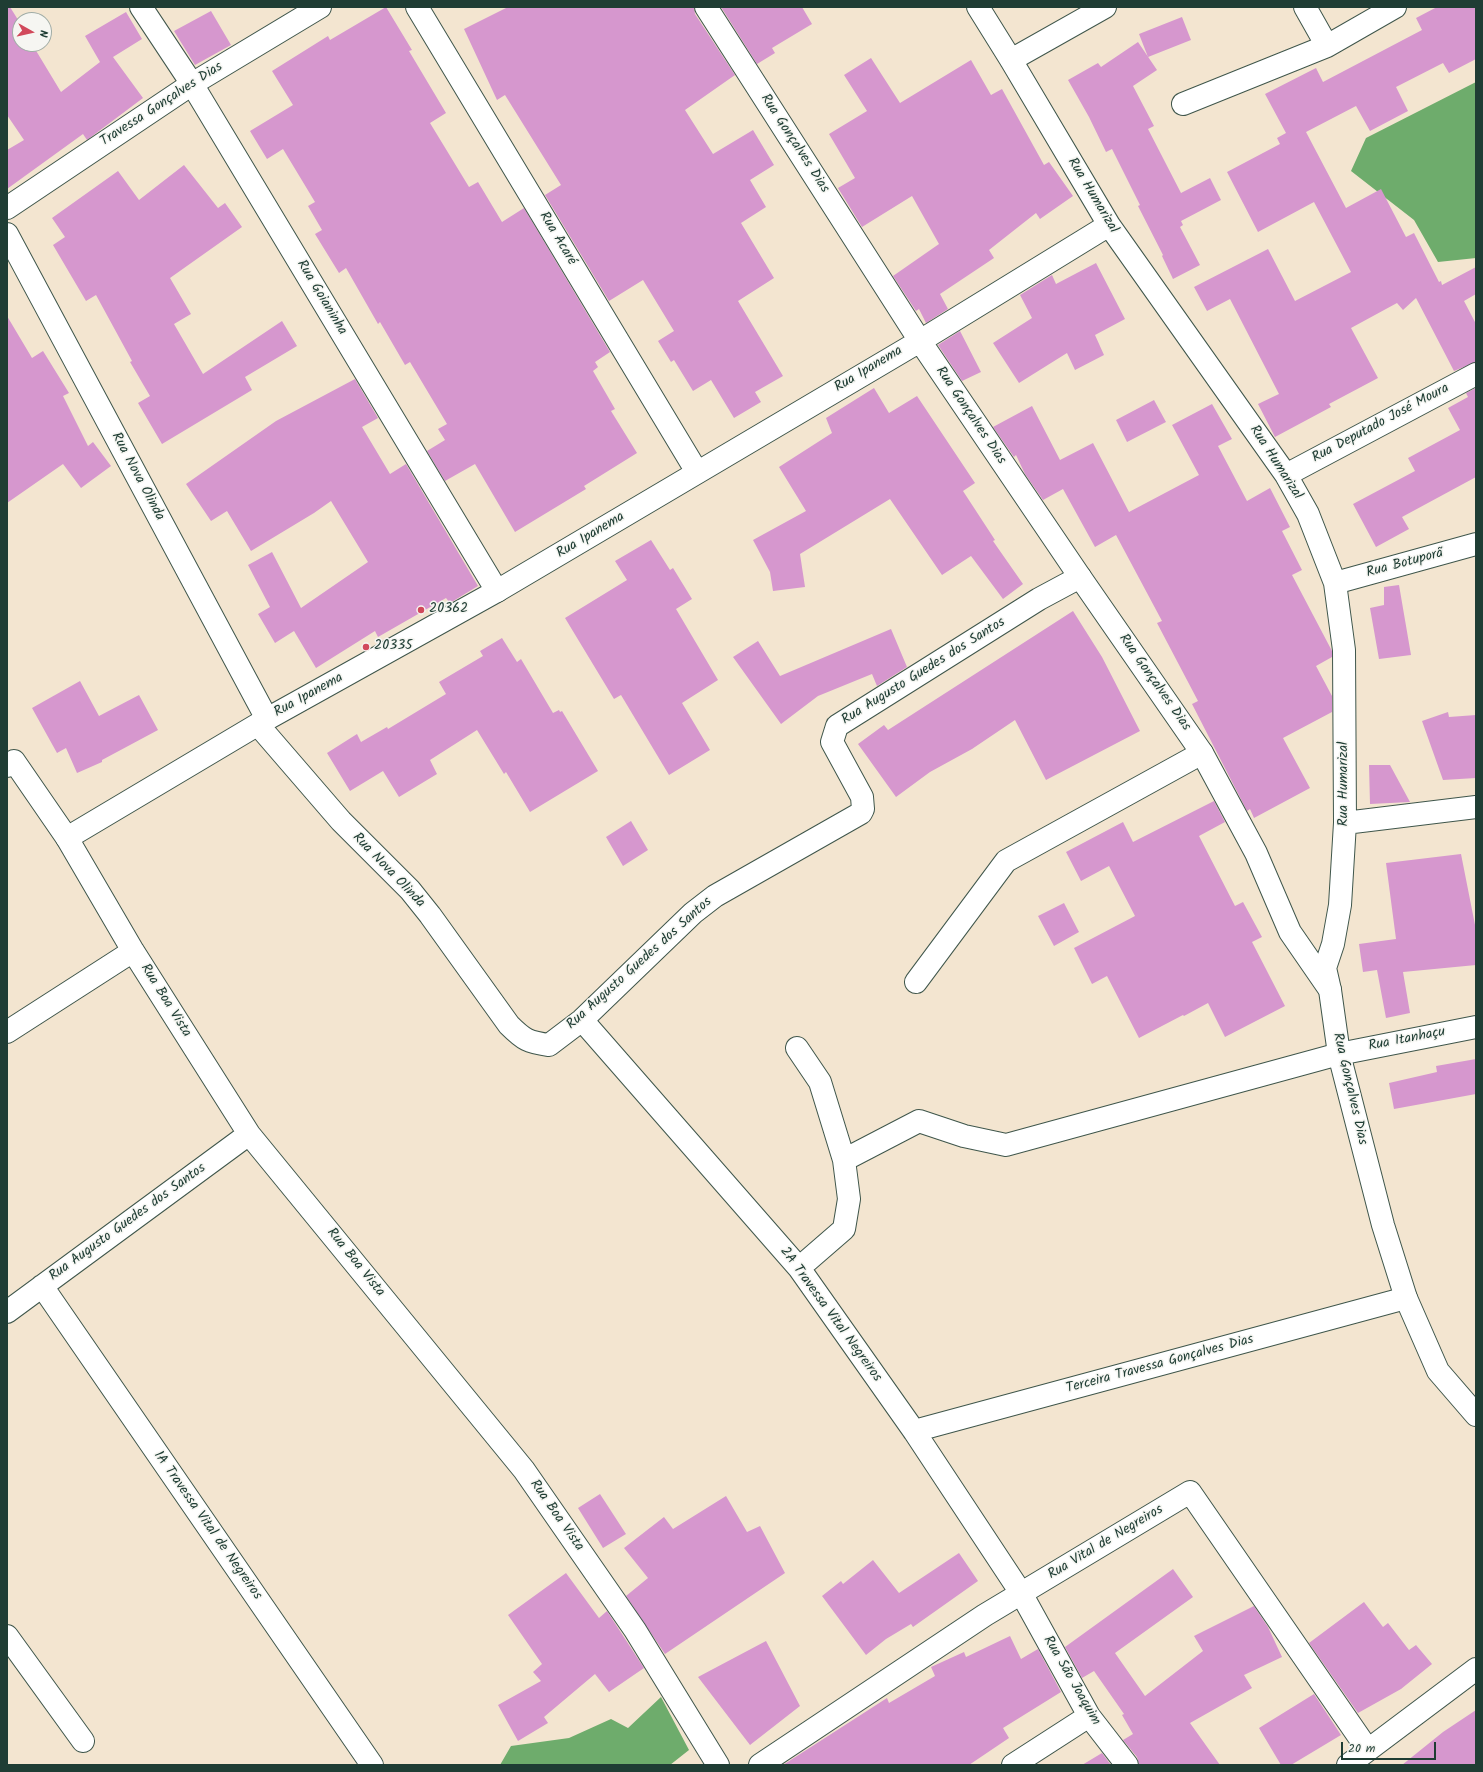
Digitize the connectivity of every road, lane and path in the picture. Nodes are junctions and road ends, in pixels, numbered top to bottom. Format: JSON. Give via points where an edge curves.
{"nodes":[{"id":1,"x":141,"y":7,"type":"edge"},
{"id":2,"x":320,"y":7,"type":"edge"},
{"id":3,"x":417,"y":7,"type":"edge"},
{"id":4,"x":706,"y":7,"type":"edge"},
{"id":5,"x":978,"y":7,"type":"edge"},
{"id":6,"x":1105,"y":7,"type":"edge"},
{"id":7,"x":1305,"y":7,"type":"edge"},
{"id":8,"x":1395,"y":7,"type":"edge"},
{"id":9,"x":1327,"y":46,"type":"junction"},
{"id":10,"x":1011,"y":60,"type":"junction"},
{"id":11,"x":192,"y":84,"type":"junction"},
{"id":12,"x":1183,"y":104,"type":"dead end"},
{"id":13,"x":7,"y":208,"type":"edge"},
{"id":14,"x":1109,"y":225,"type":"junction"},
{"id":15,"x":7,"y":234,"type":"edge"},
{"id":16,"x":920,"y":341,"type":"junction"},
{"id":17,"x":1476,"y":374,"type":"edge"},
{"id":18,"x":697,"y":472,"type":"junction"},
{"id":19,"x":1286,"y":475,"type":"junction"},
{"id":20,"x":1476,"y":544,"type":"edge"},
{"id":21,"x":1080,"y":578,"type":"junction"},
{"id":22,"x":1335,"y":583,"type":"junction"},
{"id":23,"x":497,"y":591,"type":"junction"},
{"id":24,"x":263,"y":722,"type":"junction"},
{"id":25,"x":1202,"y":753,"type":"junction"},
{"id":26,"x":9,"y":759,"type":"edge"},
{"id":27,"x":1476,"y":807,"type":"edge"},
{"id":28,"x":1345,"y":823,"type":"junction"},
{"id":29,"x":67,"y":838,"type":"junction"},
{"id":30,"x":133,"y":951,"type":"junction"},
{"id":31,"x":916,"y":982,"type":"dead end"},
{"id":32,"x":1330,"y":990,"type":"junction"},
{"id":33,"x":582,"y":1020,"type":"junction"},
{"id":34,"x":1476,"y":1027,"type":"edge"},
{"id":35,"x":7,"y":1032,"type":"edge"},
{"id":36,"x":549,"y":1045,"type":"joint"},
{"id":37,"x":797,"y":1048,"type":"dead end"},
{"id":38,"x":1339,"y":1054,"type":"junction"},
{"id":39,"x":249,"y":1134,"type":"junction"},
{"id":40,"x":844,"y":1160,"type":"junction"},
{"id":41,"x":799,"y":1268,"type":"junction"},
{"id":42,"x":42,"y":1286,"type":"junction"},
{"id":43,"x":1406,"y":1298,"type":"junction"},
{"id":44,"x":7,"y":1312,"type":"edge"},
{"id":45,"x":1476,"y":1415,"type":"edge"},
{"id":46,"x":914,"y":1431,"type":"junction"},
{"id":47,"x":1021,"y":1593,"type":"junction"},
{"id":48,"x":7,"y":1636,"type":"edge"},
{"id":49,"x":1476,"y":1669,"type":"edge"},
{"id":50,"x":1089,"y":1716,"type":"junction"},
{"id":51,"x":83,"y":1741,"type":"dead end"},
{"id":52,"x":1368,"y":1750,"type":"junction"},
{"id":53,"x":372,"y":1765,"type":"edge"},
{"id":54,"x":718,"y":1765,"type":"edge"},
{"id":55,"x":760,"y":1765,"type":"edge"},
{"id":56,"x":1013,"y":1765,"type":"edge"},
{"id":57,"x":1127,"y":1765,"type":"edge"},
{"id":58,"x":1348,"y":1765,"type":"edge"}],
"edges":[{"from":1,"to":11,"type":"street","name":"Rua Goianinha"},
{"from":2,"to":11,"type":"street","name":"Travessa Gonçalves Dias"},
{"from":3,"to":18,"type":"street","name":"Rua Acaré"},
{"from":4,"to":16,"type":"street","name":"Rua Gonçalves Dias"},
{"from":5,"to":10,"type":"street","name":"Rua Humarizal"},
{"from":6,"to":10,"type":"street"},
{"from":7,"to":9,"type":"street"},
{"from":8,"to":9,"type":"street"},
{"from":9,"to":12,"type":"street"},
{"from":10,"to":14,"type":"street","name":"Rua Humarizal"},
{"from":11,"to":13,"type":"street","name":"Travessa Gonçalves Dias"},
{"from":11,"to":23,"type":"street","name":"Rua Goianinha"},
{"from":14,"to":16,"type":"street","name":"Rua Ipanema"},
{"from":14,"to":19,"type":"street","name":"Rua Humarizal"},
{"from":15,"to":24,"type":"street","name":"Rua Nova Olinda"},
{"from":16,"to":18,"type":"street","name":"Rua Ipanema"},
{"from":16,"to":21,"type":"street","name":"Rua Gonçalves Dias"},
{"from":17,"to":19,"type":"street","name":"Rua Deputado José Moura"},
{"from":18,"to":23,"type":"street","name":"Rua Ipanema"},
{"from":19,"to":22,"type":"street","name":"Rua Humarizal","via":[[1308,514]]},
{"from":20,"to":22,"type":"street","name":"Rua Botuporã"},
{"from":21,"to":25,"type":"street","name":"Rua Gonçalves Dias"},
{"from":21,"to":33,"type":"street","name":"Rua Augusto Guedes dos Santos","via":[[1039,599],[837,726],[832,742],[862,797],[861,813],[715,896],[693,913]]},
{"from":22,"to":28,"type":"street","name":"Rua Humarizal","via":[[1344,650]]},
{"from":23,"to":24,"type":"street","name":"Rua Ipanema"},
{"from":24,"to":29,"type":"street","name":"Rua Ipanema"},
{"from":24,"to":36,"type":"street","name":"Rua Nova Olinda","via":[[341,821],[410,890],[509,1025],[523,1038]]},
{"from":25,"to":31,"type":"street","via":[[1006,861]]},
{"from":25,"to":32,"type":"street","name":"Rua Gonçalves Dias","via":[[1256,853],[1290,932]]},
{"from":26,"to":29,"type":"street","name":"Rua Boa Vista"},
{"from":27,"to":28,"type":"street"},
{"from":28,"to":32,"type":"street","name":"Rua Humarizal","via":[[1340,904],[1333,944],[1325,968]]},
{"from":29,"to":30,"type":"street","name":"Rua Boa Vista"},
{"from":30,"to":35,"type":"street"},
{"from":30,"to":39,"type":"street","name":"Rua Boa Vista"},
{"from":32,"to":38,"type":"street","name":"Rua Gonçalves Dias"},
{"from":33,"to":36,"type":"street","name":"Rua Augusto Guedes dos Santos"},
{"from":33,"to":41,"type":"street","name":"2A Travessa Vital Negreiros"},
{"from":34,"to":38,"type":"street","name":"Rua Itanhaçu"},
{"from":37,"to":40,"type":"street","via":[[820,1082]]},
{"from":38,"to":40,"type":"street","name":"Rua Itanhaçu","via":[[1006,1145],[964,1136],[919,1122]]},
{"from":38,"to":43,"type":"street","name":"Rua Gonçalves Dias","via":[[1383,1225]]},
{"from":39,"to":42,"type":"street","name":"Rua Augusto Guedes dos Santos"},
{"from":39,"to":54,"type":"street","name":"Rua Boa Vista","via":[[524,1470],[635,1630]]},
{"from":40,"to":41,"type":"street","via":[[849,1199],[844,1229]]},
{"from":41,"to":46,"type":"street","name":"2A Travessa Vital Negreiros"},
{"from":42,"to":44,"type":"street","name":"Rua Augusto Guedes dos Santos"},
{"from":42,"to":53,"type":"street","name":"1A Travessa Vital de Negreiros"},
{"from":43,"to":45,"type":"street","name":"Rua Gonçalves Dias","via":[[1438,1371]]},
{"from":43,"to":46,"type":"street","name":"Terceira Travessa Gonçalves Dias"},
{"from":46,"to":47,"type":"street","name":"2A Travessa Vital Negreiros"},
{"from":47,"to":50,"type":"street","name":"Rua São Joaquim"},
{"from":47,"to":52,"type":"street","name":"Rua Vital de Negreiros","via":[[1190,1492]]},
{"from":47,"to":55,"type":"street","name":"Rua Vital de Negreiros"},
{"from":48,"to":51,"type":"street"},
{"from":49,"to":52,"type":"street"},
{"from":50,"to":56,"type":"street"},
{"from":50,"to":57,"type":"street","name":"Rua São Joaquim"},
{"from":52,"to":58,"type":"street"}]}
